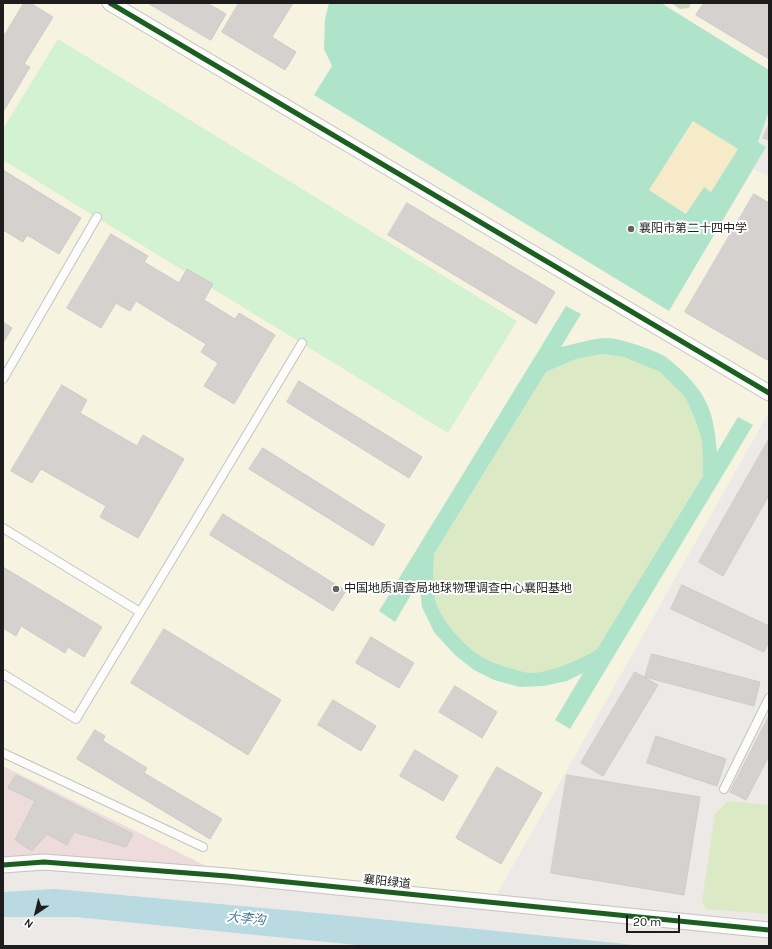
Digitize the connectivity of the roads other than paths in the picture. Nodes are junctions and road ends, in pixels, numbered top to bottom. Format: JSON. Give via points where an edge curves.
{"nodes":[{"id":1,"x":110,"y":3,"type":"edge"},
{"id":2,"x":97,"y":217,"type":"dead end"},
{"id":3,"x":302,"y":343,"type":"dead end"},
{"id":4,"x":3,"y":379,"type":"edge"},
{"id":5,"x":769,"y":393,"type":"edge"},
{"id":6,"x":3,"y":528,"type":"edge"},
{"id":7,"x":140,"y":612,"type":"junction"},
{"id":8,"x":3,"y":674,"type":"edge"},
{"id":9,"x":769,"y":698,"type":"edge"},
{"id":10,"x":3,"y":753,"type":"edge"},
{"id":11,"x":724,"y":790,"type":"dead end"},
{"id":12,"x":204,"y":847,"type":"dead end"},
{"id":13,"x":3,"y":866,"type":"edge"},
{"id":14,"x":769,"y":930,"type":"edge"}],
"edges":[{"from":1,"to":5,"type":"street"},
{"from":2,"to":4,"type":"lane"},
{"from":3,"to":7,"type":"lane"},
{"from":6,"to":7,"type":"lane"},
{"from":7,"to":8,"type":"lane","via":[[76,718]]},
{"from":9,"to":11,"type":"lane"},
{"from":10,"to":12,"type":"lane"},
{"from":13,"to":14,"type":"street","name":"襄阳绿道","via":[[44,862],[227,876]]}]}
